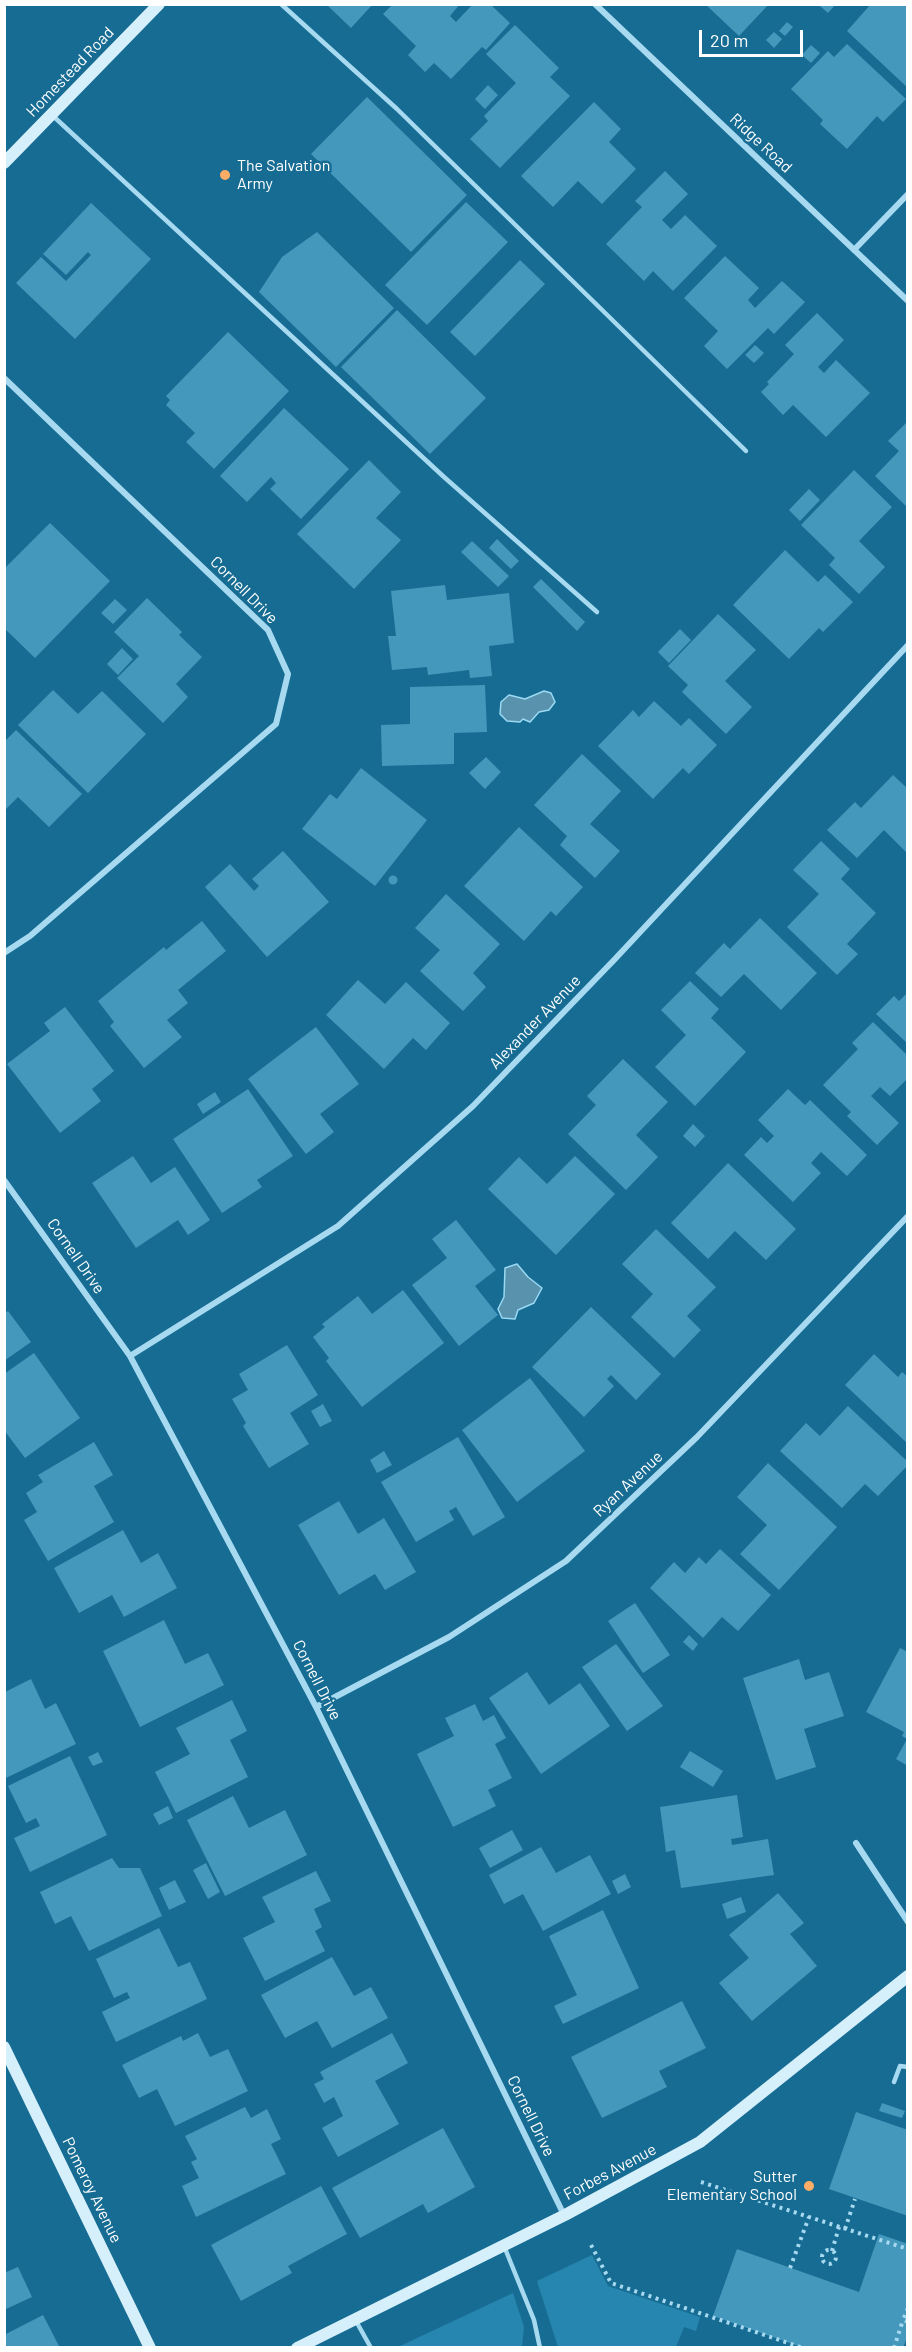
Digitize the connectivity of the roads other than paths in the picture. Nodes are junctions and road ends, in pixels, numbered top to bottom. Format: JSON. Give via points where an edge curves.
{"nodes":[{"id":1,"x":159,"y":4,"type":"edge"},
{"id":2,"x":281,"y":4,"type":"edge"},
{"id":3,"x":595,"y":4,"type":"edge"},
{"id":4,"x":52,"y":115,"type":"junction"},
{"id":5,"x":4,"y":163,"type":"edge"},
{"id":6,"x":908,"y":194,"type":"edge"},
{"id":7,"x":854,"y":250,"type":"junction"},
{"id":8,"x":908,"y":301,"type":"edge"},
{"id":9,"x":4,"y":378,"type":"edge"},
{"id":10,"x":746,"y":451,"type":"dead end"},
{"id":11,"x":597,"y":612,"type":"dead end"},
{"id":12,"x":908,"y":645,"type":"edge"},
{"id":13,"x":4,"y":953,"type":"edge"},
{"id":14,"x":4,"y":1180,"type":"edge"},
{"id":15,"x":908,"y":1216,"type":"edge"},
{"id":16,"x":130,"y":1356,"type":"junction"},
{"id":17,"x":316,"y":1707,"type":"junction"},
{"id":18,"x":856,"y":1843,"type":"dead end"},
{"id":19,"x":908,"y":1922,"type":"edge"},
{"id":20,"x":908,"y":1976,"type":"edge"},
{"id":21,"x":4,"y":2047,"type":"edge"},
{"id":22,"x":908,"y":2067,"type":"edge"},
{"id":23,"x":894,"y":2082,"type":"dead end"},
{"id":24,"x":565,"y":2215,"type":"junction"},
{"id":25,"x":504,"y":2246,"type":"junction"},
{"id":26,"x":355,"y":2319,"type":"junction"},
{"id":27,"x":150,"y":2348,"type":"edge"},
{"id":28,"x":297,"y":2348,"type":"edge"},
{"id":29,"x":371,"y":2348,"type":"edge"},
{"id":30,"x":540,"y":2348,"type":"edge"}],
"edges":[{"from":1,"to":4,"type":"street","name":"Homestead Road"},
{"from":2,"to":10,"type":"lane","via":[[397,109]]},
{"from":3,"to":7,"type":"street","name":"Ridge Road"},
{"from":4,"to":5,"type":"street","name":"Homestead Road"},
{"from":4,"to":11,"type":"lane","via":[[444,477]]},
{"from":6,"to":7,"type":"street"},
{"from":7,"to":8,"type":"street","name":"Ridge Road"},
{"from":9,"to":13,"type":"street","name":"Cornell Drive","via":[[268,630],[288,674],[276,724],[30,936]]},
{"from":12,"to":16,"type":"street","name":"Alexander Avenue","via":[[472,1106],[338,1226]]},
{"from":14,"to":16,"type":"street","name":"Cornell Drive"},
{"from":15,"to":17,"type":"street","name":"Ryan Avenue","via":[[697,1437],[566,1561],[449,1637]]},
{"from":16,"to":17,"type":"street","name":"Cornell Drive"},
{"from":17,"to":24,"type":"street","name":"Cornell Drive"},
{"from":18,"to":19,"type":"street"},
{"from":20,"to":24,"type":"street","name":"Forbes Avenue","via":[[700,2142]]},
{"from":21,"to":27,"type":"street","name":"Pomeroy Avenue"},
{"from":22,"to":23,"type":"lane","via":[[900,2066]]},
{"from":24,"to":25,"type":"street","name":"Forbes Avenue"},
{"from":25,"to":26,"type":"street","name":"Forbes Avenue"},
{"from":25,"to":30,"type":"lane","via":[[534,2320]]},
{"from":26,"to":28,"type":"street","name":"Forbes Avenue"},
{"from":26,"to":29,"type":"lane"}]}
